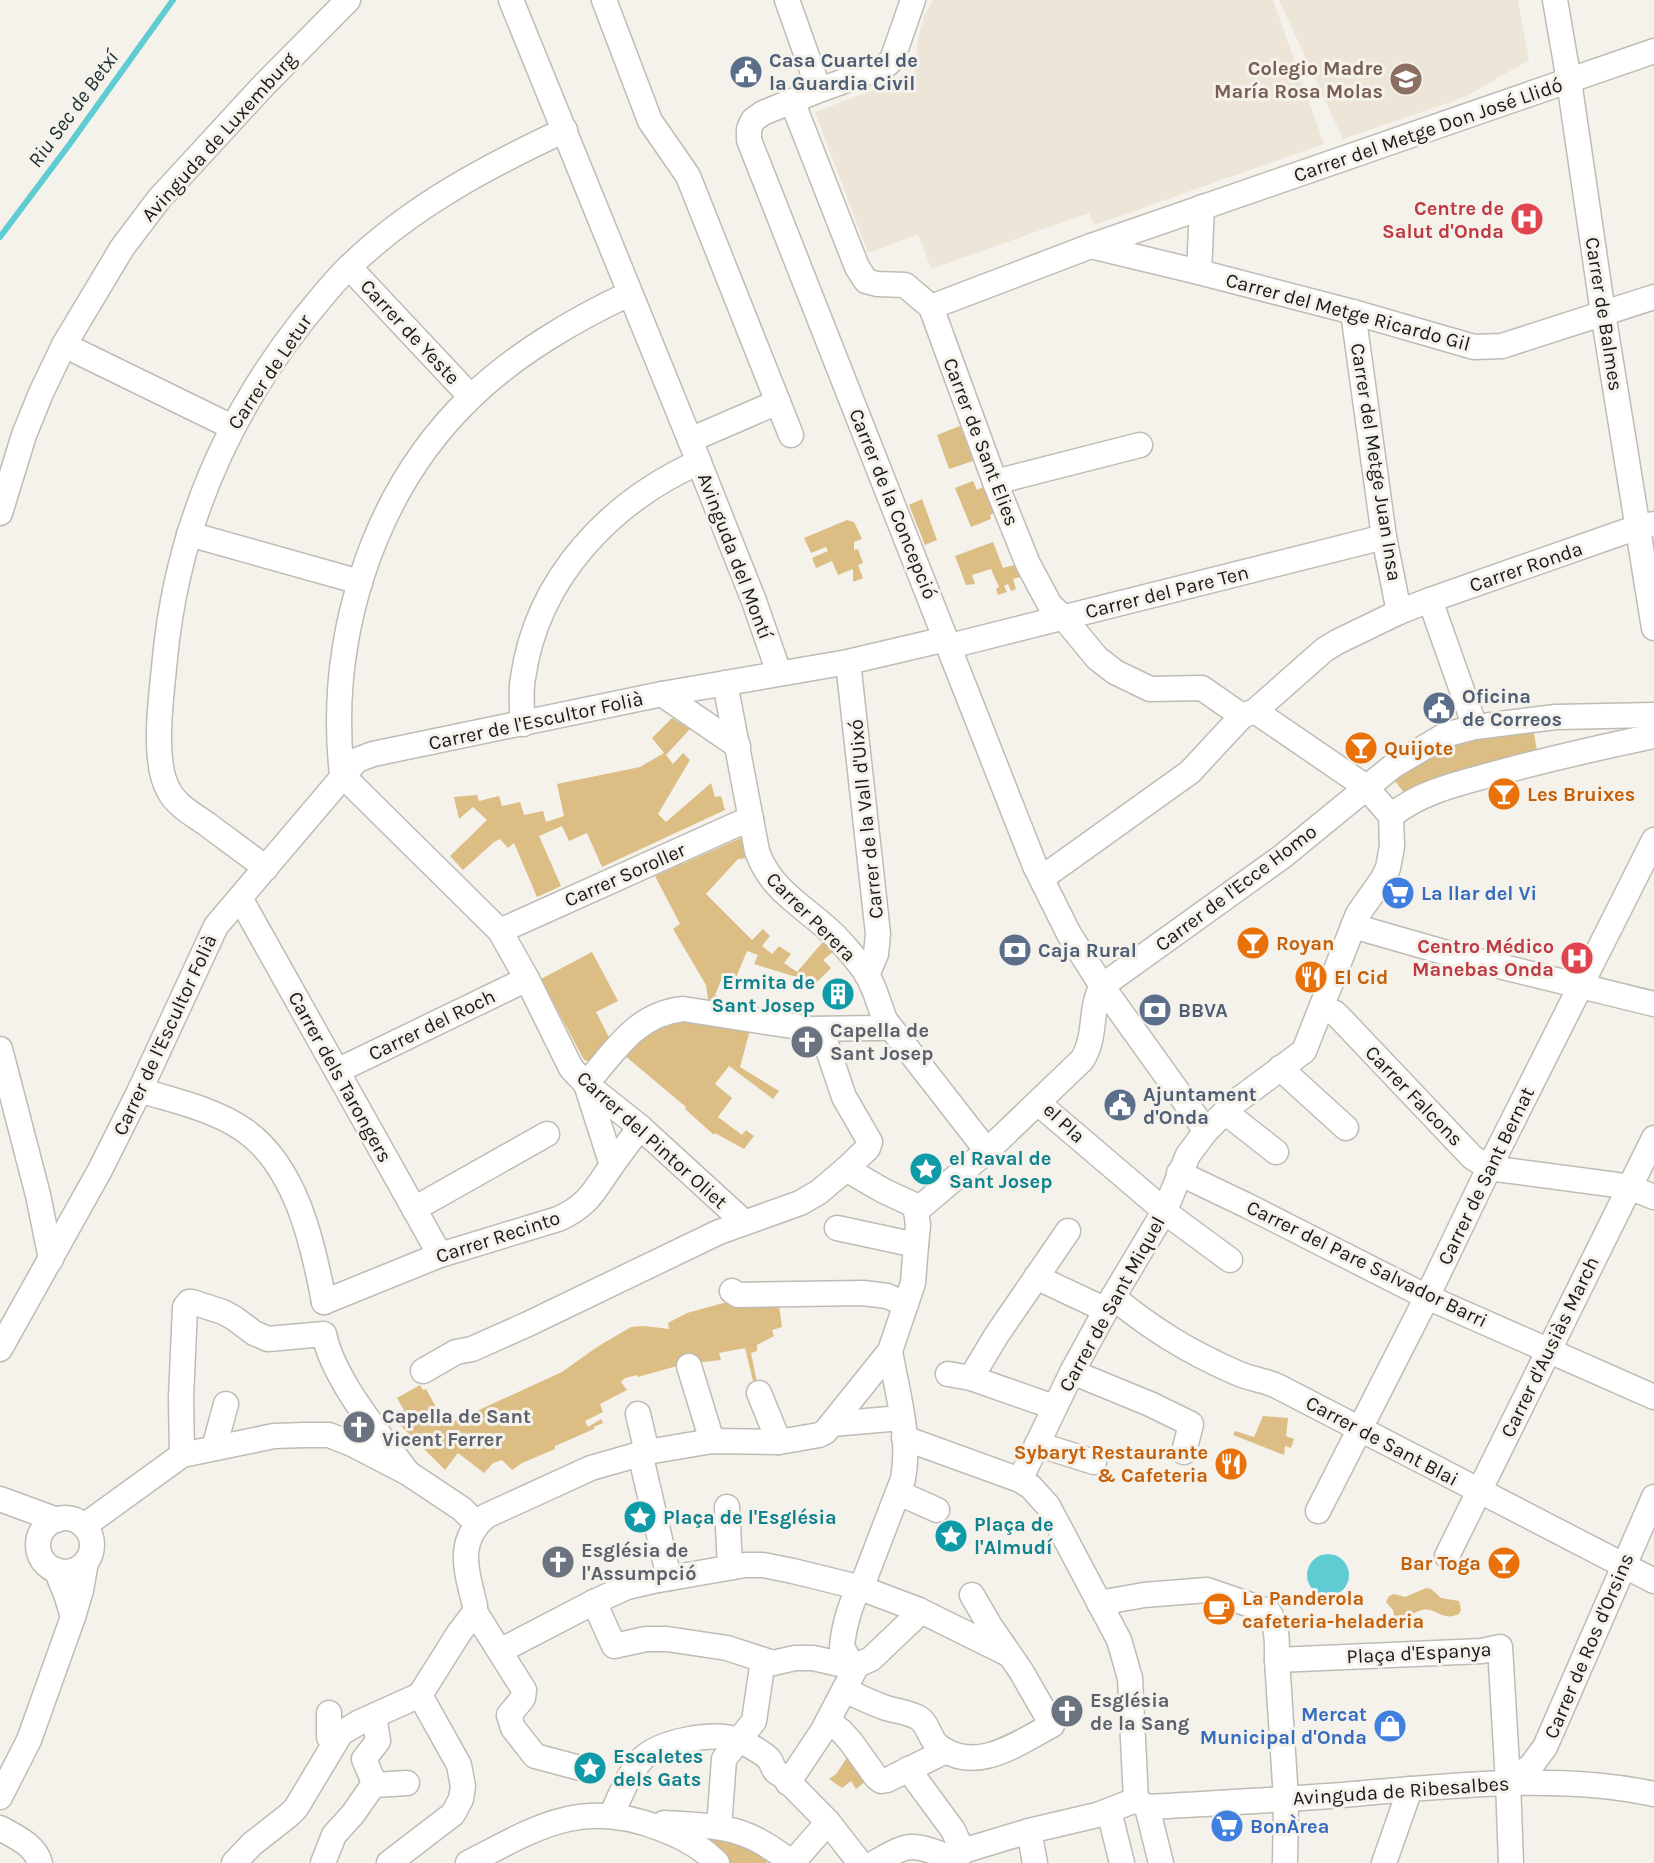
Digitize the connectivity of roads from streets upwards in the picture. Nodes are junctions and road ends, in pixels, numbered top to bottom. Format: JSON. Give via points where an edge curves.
{"nodes":[{"id":1,"x":348,"y":0,"type":"edge"},
{"id":2,"x":512,"y":0,"type":"edge"},
{"id":3,"x":604,"y":0,"type":"edge"},
{"id":4,"x":787,"y":0,"type":"edge"},
{"id":5,"x":913,"y":0,"type":"edge"},
{"id":6,"x":1555,"y":0,"type":"edge"},
{"id":7,"x":1654,"y":51,"type":"edge"},
{"id":8,"x":1569,"y":81,"type":"junction"},
{"id":9,"x":819,"y":90,"type":"junction"},
{"id":10,"x":792,"y":101,"type":"junction"},
{"id":11,"x":565,"y":130,"type":"junction"},
{"id":12,"x":1202,"y":207,"type":"junction"},
{"id":13,"x":1091,"y":246,"type":"junction"},
{"id":14,"x":349,"y":267,"type":"junction"},
{"id":15,"x":1199,"y":272,"type":"junction"},
{"id":16,"x":629,"y":294,"type":"junction"},
{"id":17,"x":1654,"y":297,"type":"edge"},
{"id":18,"x":931,"y":307,"type":"junction"},
{"id":19,"x":1353,"y":312,"type":"junction"},
{"id":20,"x":1603,"y":313,"type":"junction"},
{"id":21,"x":64,"y":345,"type":"junction"},
{"id":22,"x":471,"y":397,"type":"junction"},
{"id":23,"x":778,"y":402,"type":"junction"},
{"id":24,"x":232,"y":427,"type":"junction"},
{"id":25,"x":791,"y":435,"type":"dead end"},
{"id":26,"x":1140,"y":445,"type":"dead end"},
{"id":27,"x":694,"y":451,"type":"junction"},
{"id":28,"x":995,"y":482,"type":"junction"},
{"id":29,"x":0,"y":513,"type":"edge"},
{"id":30,"x":1646,"y":526,"type":"edge"},
{"id":31,"x":189,"y":534,"type":"junction"},
{"id":32,"x":1384,"y":537,"type":"junction"},
{"id":33,"x":360,"y":582,"type":"junction"},
{"id":34,"x":1430,"y":600,"type":"junction"},
{"id":35,"x":1399,"y":612,"type":"junction"},
{"id":36,"x":1063,"y":618,"type":"junction"},
{"id":37,"x":1654,"y":628,"type":"edge"},
{"id":38,"x":948,"y":643,"type":"junction"},
{"id":39,"x":849,"y":662,"type":"junction"},
{"id":40,"x":779,"y":673,"type":"junction"},
{"id":41,"x":724,"y":683,"type":"junction"},
{"id":42,"x":662,"y":694,"type":"junction"},
{"id":43,"x":1249,"y":713,"type":"junction"},
{"id":44,"x":1654,"y":715,"type":"edge"},
{"id":45,"x":1556,"y":717,"type":"junction"},
{"id":46,"x":523,"y":724,"type":"junction"},
{"id":47,"x":1475,"y":727,"type":"junction"},
{"id":48,"x":1654,"y":736,"type":"edge"},
{"id":49,"x":738,"y":746,"type":"junction"},
{"id":50,"x":1562,"y":756,"type":"junction"},
{"id":51,"x":342,"y":776,"type":"junction"},
{"id":52,"x":1366,"y":787,"type":"junction"},
{"id":53,"x":1391,"y":816,"type":"junction"},
{"id":54,"x":750,"y":818,"type":"junction"},
{"id":55,"x":1654,"y":840,"type":"edge"},
{"id":56,"x":266,"y":868,"type":"junction"},
{"id":57,"x":1042,"y":878,"type":"junction"},
{"id":58,"x":240,"y":898,"type":"junction"},
{"id":59,"x":1353,"y":926,"type":"junction"},
{"id":60,"x":500,"y":931,"type":"junction"},
{"id":61,"x":867,"y":975,"type":"junction"},
{"id":62,"x":527,"y":979,"type":"junction"},
{"id":63,"x":1102,"y":986,"type":"junction"},
{"id":64,"x":1581,"y":986,"type":"junction"},
{"id":65,"x":1654,"y":1004,"type":"edge"},
{"id":66,"x":1322,"y":1009,"type":"junction"},
{"id":67,"x":884,"y":1016,"type":"junction"},
{"id":68,"x":816,"y":1029,"type":"junction"},
{"id":69,"x":0,"y":1049,"type":"edge"},
{"id":70,"x":1280,"y":1068,"type":"junction"},
{"id":71,"x":338,"y":1071,"type":"junction"},
{"id":72,"x":586,"y":1084,"type":"junction"},
{"id":73,"x":140,"y":1090,"type":"junction"},
{"id":74,"x":1038,"y":1103,"type":"junction"},
{"id":75,"x":1225,"y":1112,"type":"junction"},
{"id":76,"x":640,"y":1127,"type":"junction"},
{"id":77,"x":1346,"y":1128,"type":"dead end"},
{"id":78,"x":1206,"y":1131,"type":"junction"},
{"id":79,"x":547,"y":1134,"type":"dead end"},
{"id":80,"x":1654,"y":1138,"type":"edge"},
{"id":81,"x":993,"y":1146,"type":"junction"},
{"id":82,"x":1276,"y":1152,"type":"dead end"},
{"id":83,"x":612,"y":1165,"type":"junction"},
{"id":84,"x":1489,"y":1167,"type":"junction"},
{"id":85,"x":843,"y":1172,"type":"junction"},
{"id":86,"x":1179,"y":1173,"type":"junction"},
{"id":87,"x":1629,"y":1187,"type":"junction"},
{"id":88,"x":1654,"y":1197,"type":"edge"},
{"id":89,"x":414,"y":1209,"type":"junction"},
{"id":90,"x":1165,"y":1210,"type":"junction"},
{"id":91,"x":916,"y":1211,"type":"junction"},
{"id":92,"x":744,"y":1222,"type":"junction"},
{"id":93,"x":837,"y":1228,"type":"dead end"},
{"id":94,"x":1068,"y":1230,"type":"dead end"},
{"id":95,"x":916,"y":1245,"type":"junction"},
{"id":96,"x":440,"y":1255,"type":"junction"},
{"id":97,"x":51,"y":1259,"type":"junction"},
{"id":98,"x":1230,"y":1260,"type":"dead end"},
{"id":99,"x":1036,"y":1277,"type":"junction"},
{"id":100,"x":732,"y":1291,"type":"dead end"},
{"id":101,"x":1427,"y":1297,"type":"junction"},
{"id":102,"x":324,"y":1302,"type":"junction"},
{"id":103,"x":1109,"y":1303,"type":"junction"},
{"id":104,"x":902,"y":1314,"type":"junction"},
{"id":105,"x":324,"y":1334,"type":"junction"},
{"id":106,"x":0,"y":1349,"type":"edge"},
{"id":107,"x":1549,"y":1350,"type":"junction"},
{"id":108,"x":890,"y":1351,"type":"junction"},
{"id":109,"x":689,"y":1366,"type":"dead end"},
{"id":110,"x":423,"y":1371,"type":"dead end"},
{"id":111,"x":1072,"y":1372,"type":"junction"},
{"id":112,"x":759,"y":1393,"type":"dead end"},
{"id":113,"x":1654,"y":1397,"type":"edge"},
{"id":114,"x":226,"y":1404,"type":"dead end"},
{"id":115,"x":1054,"y":1407,"type":"junction"},
{"id":116,"x":638,"y":1414,"type":"dead end"},
{"id":117,"x":1359,"y":1428,"type":"junction"},
{"id":118,"x":826,"y":1430,"type":"junction"},
{"id":119,"x":904,"y":1436,"type":"junction"},
{"id":120,"x":712,"y":1442,"type":"junction"},
{"id":121,"x":779,"y":1442,"type":"junction"},
{"id":122,"x":1037,"y":1444,"type":"junction"},
{"id":123,"x":214,"y":1448,"type":"junction"},
{"id":124,"x":1184,"y":1452,"type":"dead end"},
{"id":125,"x":643,"y":1453,"type":"junction"},
{"id":126,"x":182,"y":1455,"type":"junction"},
{"id":127,"x":1094,"y":1462,"type":"dead end"},
{"id":128,"x":408,"y":1473,"type":"junction"},
{"id":129,"x":1020,"y":1480,"type":"junction"},
{"id":130,"x":1479,"y":1492,"type":"junction"},
{"id":131,"x":899,"y":1493,"type":"junction"},
{"id":132,"x":1654,"y":1497,"type":"edge"},
{"id":133,"x":0,"y":1500,"type":"edge"},
{"id":134,"x":728,"y":1507,"type":"dead end"},
{"id":135,"x":937,"y":1510,"type":"dead end"},
{"id":136,"x":1318,"y":1511,"type":"dead end"},
{"id":137,"x":57,"y":1520,"type":"junction"},
{"id":138,"x":477,"y":1524,"type":"junction"},
{"id":139,"x":84,"y":1526,"type":"junction"},
{"id":140,"x":39,"y":1539,"type":"junction"},
{"id":141,"x":1447,"y":1556,"type":"dead end"},
{"id":142,"x":86,"y":1562,"type":"junction"},
{"id":143,"x":730,"y":1566,"type":"junction"},
{"id":144,"x":1623,"y":1566,"type":"junction"},
{"id":145,"x":56,"y":1570,"type":"junction"},
{"id":146,"x":669,"y":1578,"type":"junction"},
{"id":147,"x":1654,"y":1581,"type":"edge"},
{"id":148,"x":858,"y":1587,"type":"junction"},
{"id":149,"x":975,"y":1600,"type":"dead end"},
{"id":150,"x":594,"y":1602,"type":"junction"},
{"id":151,"x":1099,"y":1603,"type":"junction"},
{"id":152,"x":475,"y":1609,"type":"junction"},
{"id":153,"x":919,"y":1610,"type":"junction"},
{"id":154,"x":73,"y":1617,"type":"junction"},
{"id":155,"x":500,"y":1652,"type":"junction"},
{"id":156,"x":1006,"y":1653,"type":"junction"},
{"id":157,"x":763,"y":1660,"type":"junction"},
{"id":158,"x":1277,"y":1660,"type":"junction"},
{"id":159,"x":853,"y":1666,"type":"junction"},
{"id":160,"x":844,"y":1690,"type":"junction"},
{"id":161,"x":420,"y":1695,"type":"junction"},
{"id":162,"x":329,"y":1713,"type":"dead end"},
{"id":163,"x":374,"y":1716,"type":"junction"},
{"id":164,"x":828,"y":1721,"type":"junction"},
{"id":165,"x":746,"y":1732,"type":"junction"},
{"id":166,"x":333,"y":1744,"type":"junction"},
{"id":167,"x":946,"y":1751,"type":"junction"},
{"id":168,"x":580,"y":1768,"type":"dead end"},
{"id":169,"x":908,"y":1769,"type":"junction"},
{"id":170,"x":1508,"y":1782,"type":"junction"},
{"id":171,"x":408,"y":1783,"type":"dead end"},
{"id":172,"x":788,"y":1783,"type":"junction"},
{"id":173,"x":375,"y":1785,"type":"junction"},
{"id":174,"x":1410,"y":1789,"type":"junction"},
{"id":175,"x":1654,"y":1794,"type":"edge"},
{"id":176,"x":0,"y":1797,"type":"edge"},
{"id":177,"x":1286,"y":1799,"type":"junction"},
{"id":178,"x":1142,"y":1803,"type":"junction"},
{"id":179,"x":1109,"y":1811,"type":"junction"},
{"id":180,"x":611,"y":1816,"type":"junction"},
{"id":181,"x":640,"y":1821,"type":"junction"},
{"id":182,"x":828,"y":1822,"type":"junction"},
{"id":183,"x":719,"y":1827,"type":"junction"},
{"id":184,"x":0,"y":1828,"type":"edge"},
{"id":185,"x":1029,"y":1831,"type":"junction"},
{"id":186,"x":950,"y":1857,"type":"edge"},
{"id":187,"x":40,"y":1863,"type":"edge"},
{"id":188,"x":234,"y":1863,"type":"edge"},
{"id":189,"x":323,"y":1863,"type":"edge"},
{"id":190,"x":389,"y":1863,"type":"edge"},
{"id":191,"x":468,"y":1863,"type":"edge"},
{"id":192,"x":717,"y":1863,"type":"edge"},
{"id":193,"x":860,"y":1863,"type":"edge"},
{"id":194,"x":874,"y":1863,"type":"edge"},
{"id":195,"x":1035,"y":1863,"type":"edge"},
{"id":196,"x":1122,"y":1863,"type":"edge"},
{"id":197,"x":1161,"y":1863,"type":"edge"},
{"id":198,"x":1285,"y":1863,"type":"edge"},
{"id":199,"x":1384,"y":1863,"type":"edge"},
{"id":200,"x":1511,"y":1863,"type":"edge"}],
"edges":[{"from":1,"to":21,"type":"street","name":"Avinguda de Luxemburg","via":[[159,199],[122,248]]},
{"from":2,"to":11,"type":"street","name":"Avinguda del Montí"},
{"from":3,"to":23,"type":"street","via":[[650,121],[688,176]]},
{"from":4,"to":9,"type":"street"},
{"from":5,"to":9,"type":"street","via":[[892,60],[884,67]]},
{"from":6,"to":8,"type":"street","name":"Carrer de Balmes"},
{"from":7,"to":8,"type":"street","name":"Carrer del Metge Don José Llidó"},
{"from":8,"to":12,"type":"street","name":"Carrer del Metge Don José Llidó"},
{"from":8,"to":20,"type":"street","name":"Carrer de Balmes"},
{"from":9,"to":10,"type":"street"},
{"from":10,"to":18,"type":"street","via":[[857,267],[866,281],[904,285]]},
{"from":10,"to":38,"type":"street","name":"Carrer de la Concepció","via":[[753,120],[748,129],[749,140]]},
{"from":11,"to":14,"type":"street","name":"Carrer de Letur","via":[[464,181],[403,222]]},
{"from":11,"to":16,"type":"street","name":"Avinguda del Montí"},
{"from":12,"to":13,"type":"street","name":"Carrer del Metge Don José Llidó"},
{"from":12,"to":15,"type":"street"},
{"from":13,"to":15,"type":"street","name":"Carrer del Metge Ricardo Gil"},
{"from":13,"to":18,"type":"street","name":"Carrer del Metge Don José Llidó"},
{"from":14,"to":22,"type":"street","name":"Carrer de Yeste"},
{"from":14,"to":24,"type":"street","name":"Carrer de Letur","via":[[284,346]]},
{"from":15,"to":19,"type":"street","name":"Carrer del Metge Ricardo Gil"},
{"from":16,"to":22,"type":"street","via":[[552,337]]},
{"from":16,"to":27,"type":"street","name":"Avinguda del Montí"},
{"from":17,"to":20,"type":"street","name":"Carrer del Metge Ricardo Gil"},
{"from":18,"to":28,"type":"street","name":"Carrer de Sant Elies"},
{"from":19,"to":20,"type":"street","name":"Carrer del Metge Ricardo Gil","via":[[1487,348]]},
{"from":19,"to":32,"type":"street","name":"Carrer del Metge Juan Insa"},
{"from":20,"to":30,"type":"street","name":"Carrer de Balmes"},
{"from":21,"to":24,"type":"street"},
{"from":21,"to":29,"type":"street","name":"Avinguda de Luxemburg","via":[[24,435]]},
{"from":22,"to":33,"type":"street","via":[[420,458],[400,490]]},
{"from":23,"to":25,"type":"street"},
{"from":23,"to":27,"type":"street"},
{"from":24,"to":31,"type":"street","name":"Carrer de Letur","via":[[207,481]]},
{"from":26,"to":28,"type":"street"},
{"from":27,"to":40,"type":"street","name":"Avinguda del Montí"},
{"from":27,"to":46,"type":"street","via":[[591,538],[562,576],[530,647],[522,689]]},
{"from":28,"to":36,"type":"street","name":"Carrer de Sant Elies","via":[[1036,580],[1050,605]]},
{"from":30,"to":34,"type":"street","name":"Carrer Ronda"},
{"from":30,"to":37,"type":"street","name":"Carrer de Balmes"},
{"from":31,"to":33,"type":"street"},
{"from":31,"to":56,"type":"street","name":"Carrer de Letur","via":[[166,648],[159,732],[162,773],[176,800]]},
{"from":32,"to":35,"type":"street","name":"Carrer del Metge Juan Insa"},
{"from":32,"to":36,"type":"street","name":"Carrer del Pare Ten"},
{"from":33,"to":51,"type":"street","via":[[341,674],[338,724]]},
{"from":34,"to":35,"type":"street","name":"Carrer Ronda"},
{"from":34,"to":47,"type":"street"},
{"from":35,"to":43,"type":"street","name":"Carrer Ronda","via":[[1324,650]]},
{"from":36,"to":38,"type":"street","name":"Carrer del Pare Ten"},
{"from":36,"to":43,"type":"street","name":"Carrer de Sant Elies","via":[[1097,658],[1123,677],[1157,690],[1202,688]]},
{"from":38,"to":39,"type":"street","name":"Carrer del Pare Ten"},
{"from":38,"to":57,"type":"street","name":"Carrer de la Concepció"},
{"from":39,"to":40,"type":"street","name":"Carrer de l'Escultor Folià"},
{"from":39,"to":61,"type":"street","name":"Carrer de la Vall d'Uixó","via":[[878,934],[876,954]]},
{"from":40,"to":41,"type":"street","name":"Carrer de l'Escultor Folià"},
{"from":41,"to":42,"type":"street","name":"Carrer de l'Escultor Folià"},
{"from":41,"to":49,"type":"street","name":"Carrer Perera"},
{"from":42,"to":46,"type":"street","name":"Carrer de l'Escultor Folià"},
{"from":42,"to":49,"type":"street"},
{"from":43,"to":52,"type":"street","name":"Carrer de Sant Elies"},
{"from":43,"to":57,"type":"street","name":"Carrer Ronda","via":[[1190,772]]},
{"from":44,"to":45,"type":"street","name":"Carrer de l'Ecce Homo"},
{"from":45,"to":47,"type":"street","name":"Carrer de l'Ecce Homo"},
{"from":45,"to":50,"type":"street"},
{"from":46,"to":51,"type":"street","name":"Carrer de l'Escultor Folià","via":[[373,754],[357,760]]},
{"from":47,"to":52,"type":"street","name":"Carrer de l'Ecce Homo","via":[[1445,735]]},
{"from":48,"to":50,"type":"street"},
{"from":49,"to":54,"type":"street","name":"Carrer Perera"},
{"from":50,"to":53,"type":"street","via":[[1443,788]]},
{"from":51,"to":56,"type":"street","name":"Carrer de l'Escultor Folià"},
{"from":51,"to":60,"type":"street","name":"Carrer del Pintor Oliet"},
{"from":52,"to":53,"type":"street","name":"Carrer de Sant Elies"},
{"from":52,"to":63,"type":"street","name":"Carrer de l'Ecce Homo","via":[[1283,856]]},
{"from":53,"to":59,"type":"street","name":"Carrer de Sant Miquel","via":[[1388,867]]},
{"from":54,"to":60,"type":"street","name":"Carrer Soroller"},
{"from":54,"to":61,"type":"street","name":"Carrer Perera","via":[[757,851],[769,877],[829,930]]},
{"from":55,"to":64,"type":"street","name":"Carrer de Sant Bernat"},
{"from":56,"to":58,"type":"street","name":"Carrer de l'Escultor Folià"},
{"from":57,"to":63,"type":"street","via":[[1069,934]]},
{"from":58,"to":71,"type":"street","name":"Carrer dels Tarongers"},
{"from":58,"to":73,"type":"street","name":"Carrer de l'Escultor Folià","via":[[209,939]]},
{"from":59,"to":64,"type":"street","via":[[1454,956]]},
{"from":59,"to":66,"type":"street","name":"Carrer de Sant Miquel"},
{"from":60,"to":62,"type":"street","name":"Carrer del Pintor Oliet"},
{"from":61,"to":67,"type":"street","name":"Carrer Perera"},
{"from":62,"to":71,"type":"street","name":"Carrer del Roch"},
{"from":62,"to":72,"type":"street","name":"Carrer del Pintor Oliet","via":[[571,1068]]},
{"from":63,"to":74,"type":"street","name":"el Pla","via":[[1088,1051]]},
{"from":63,"to":78,"type":"street"},
{"from":64,"to":65,"type":"street"},
{"from":64,"to":84,"type":"street","name":"Carrer de Sant Bernat"},
{"from":66,"to":70,"type":"street","name":"Carrer de Sant Miquel","via":[[1304,1051]]},
{"from":66,"to":84,"type":"street","name":"Carrer Falcons","via":[[1335,1013],[1464,1149]]},
{"from":67,"to":68,"type":"street","via":[[885,1025],[881,1028]]},
{"from":67,"to":81,"type":"street"},
{"from":68,"to":72,"type":"street","via":[[683,1009],[669,1011],[634,1029]]},
{"from":68,"to":85,"type":"street","via":[[844,1097],[870,1142]]},
{"from":69,"to":97,"type":"street"},
{"from":70,"to":75,"type":"street","name":"Carrer de Sant Miquel"},
{"from":70,"to":77,"type":"street"},
{"from":71,"to":89,"type":"street","name":"Carrer dels Tarongers"},
{"from":72,"to":76,"type":"street","name":"Carrer del Pintor Oliet"},
{"from":72,"to":83,"type":"street"},
{"from":73,"to":97,"type":"street","name":"Carrer de l'Escultor Folià"},
{"from":73,"to":102,"type":"street","via":[[208,1112],[243,1129],[281,1167],[307,1232]]},
{"from":74,"to":81,"type":"street"},
{"from":74,"to":90,"type":"street","name":"el Pla"},
{"from":75,"to":78,"type":"street","name":"Carrer de Sant Miquel"},
{"from":75,"to":82,"type":"street"},
{"from":76,"to":83,"type":"street","name":"Carrer Recinto"},
{"from":76,"to":92,"type":"street","name":"Carrer del Pintor Oliet"},
{"from":78,"to":86,"type":"street","name":"Carrer de Sant Miquel"},
{"from":79,"to":89,"type":"street"},
{"from":80,"to":87,"type":"street","name":"Carrer d'Ausiàs March"},
{"from":81,"to":91,"type":"street"},
{"from":83,"to":96,"type":"street","name":"Carrer Recinto","via":[[586,1202],[574,1212]]},
{"from":84,"to":87,"type":"street","name":"Carrer Falcons"},
{"from":84,"to":101,"type":"street","name":"Carrer de Sant Bernat"},
{"from":85,"to":91,"type":"street","via":[[912,1204]]},
{"from":85,"to":92,"type":"street","via":[[800,1203]]},
{"from":86,"to":90,"type":"street","name":"Carrer de Sant Miquel"},
{"from":86,"to":101,"type":"street","name":"Carrer del Pare Salvador Barri"},
{"from":87,"to":88,"type":"street","name":"Carrer Falcons"},
{"from":87,"to":107,"type":"street","name":"Carrer d'Ausiàs March"},
{"from":89,"to":96,"type":"street","name":"Carrer dels Tarongers"},
{"from":90,"to":98,"type":"street","name":"el Pla"},
{"from":90,"to":103,"type":"street","name":"Carrer de Sant Miquel"},
{"from":91,"to":95,"type":"street"},
{"from":92,"to":110,"type":"street","via":[[472,1349],[456,1352]]},
{"from":93,"to":95,"type":"street"},
{"from":94,"to":99,"type":"street"},
{"from":95,"to":104,"type":"street","via":[[913,1283]]},
{"from":96,"to":102,"type":"street","name":"Carrer Recinto"},
{"from":97,"to":106,"type":"street","name":"Carrer de l'Escultor Folià"},
{"from":99,"to":103,"type":"street","name":"Carrer de Sant Blai"},
{"from":99,"to":115,"type":"street","via":[[959,1376]]},
{"from":100,"to":104,"type":"street","via":[[738,1295],[887,1296]]},
{"from":101,"to":107,"type":"street","name":"Carrer del Pare Salvador Barri"},
{"from":101,"to":117,"type":"street","name":"Carrer de Sant Bernat"},
{"from":102,"to":105,"type":"street","via":[[319,1315]]},
{"from":103,"to":111,"type":"street","name":"Carrer de Sant Miquel"},
{"from":103,"to":117,"type":"street","name":"Carrer de Sant Blai","via":[[1175,1343],[1236,1373],[1271,1383]]},
{"from":104,"to":108,"type":"street"},
{"from":105,"to":126,"type":"street","via":[[268,1339],[223,1312],[189,1302],[185,1307]]},
{"from":105,"to":128,"type":"street","via":[[332,1361]]},
{"from":107,"to":113,"type":"street","name":"Carrer del Pare Salvador Barri"},
{"from":107,"to":130,"type":"street","name":"Carrer d'Ausiàs March"},
{"from":108,"to":118,"type":"street"},
{"from":108,"to":119,"type":"street"},
{"from":109,"to":120,"type":"street"},
{"from":111,"to":115,"type":"street","name":"Carrer de Sant Miquel"},
{"from":111,"to":124,"type":"street","via":[[1191,1424]]},
{"from":112,"to":121,"type":"street"},
{"from":114,"to":123,"type":"street"},
{"from":115,"to":122,"type":"street","name":"Carrer de Sant Miquel"},
{"from":116,"to":125,"type":"street"},
{"from":117,"to":130,"type":"street","name":"Carrer de Sant Blai"},
{"from":117,"to":136,"type":"street","name":"Carrer de Sant Bernat"},
{"from":118,"to":119,"type":"street"},
{"from":118,"to":121,"type":"street"},
{"from":119,"to":129,"type":"street","via":[[990,1478]]},
{"from":119,"to":131,"type":"street","via":[[906,1465]]},
{"from":120,"to":121,"type":"street"},
{"from":120,"to":125,"type":"street"},
{"from":122,"to":127,"type":"street"},
{"from":122,"to":129,"type":"street","name":"Carrer de Sant Miquel"},
{"from":123,"to":126,"type":"street"},
{"from":123,"to":128,"type":"street","via":[[274,1436],[329,1435]]},
{"from":125,"to":138,"type":"street","via":[[591,1468],[486,1516]]},
{"from":125,"to":146,"type":"street"},
{"from":126,"to":139,"type":"street"},
{"from":128,"to":138,"type":"street","via":[[462,1509]]},
{"from":129,"to":151,"type":"street","via":[[1048,1506]]},
{"from":130,"to":141,"type":"street","name":"Carrer d'Ausiàs March"},
{"from":130,"to":144,"type":"street","name":"Carrer de Sant Blai"},
{"from":131,"to":135,"type":"street"},
{"from":131,"to":148,"type":"street","via":[[866,1578]]},
{"from":132,"to":144,"type":"street","name":"Carrer de Ros d'Orsins"},
{"from":133,"to":137,"type":"street"},
{"from":133,"to":140,"type":"street"},
{"from":134,"to":143,"type":"street"},
{"from":137,"to":139,"type":"street","via":[[71,1519]]},
{"from":137,"to":140,"type":"street","via":[[42,1530]]},
{"from":138,"to":152,"type":"street","via":[[467,1544],[465,1562]]},
{"from":139,"to":142,"type":"street","via":[[92,1547]]},
{"from":140,"to":145,"type":"street","via":[[43,1561]]},
{"from":142,"to":145,"type":"street","via":[[72,1571]]},
{"from":142,"to":154,"type":"street"},
{"from":143,"to":146,"type":"street"},
{"from":143,"to":148,"type":"street","via":[[779,1568]]},
{"from":144,"to":147,"type":"street","name":"Carrer de Sant Blai"},
{"from":144,"to":170,"type":"street","name":"Carrer de Ros d'Orsins","via":[[1545,1747],[1531,1766]]},
{"from":145,"to":154,"type":"street"},
{"from":146,"to":150,"type":"street","via":[[638,1584]]},
{"from":148,"to":153,"type":"street"},
{"from":148,"to":159,"type":"street","via":[[842,1644]]},
{"from":149,"to":156,"type":"street"},
{"from":150,"to":155,"type":"street"},
{"from":150,"to":157,"type":"street","via":[[614,1646],[667,1639],[728,1648]]},
{"from":151,"to":158,"type":"street","via":[[1207,1590],[1268,1611],[1276,1628]]},
{"from":151,"to":178,"type":"street","via":[[1119,1640],[1130,1678]]},
{"from":152,"to":155,"type":"street"},
{"from":152,"to":161,"type":"street"},
{"from":153,"to":156,"type":"street"},
{"from":153,"to":159,"type":"street","via":[[871,1659]]},
{"from":154,"to":176,"type":"street","via":[[29,1740]]},
{"from":155,"to":168,"type":"street","via":[[524,1694],[509,1715],[513,1728],[535,1756]]},
{"from":156,"to":167,"type":"street","via":[[1052,1725],[992,1755],[967,1757]]},
{"from":157,"to":159,"type":"street","via":[[778,1663],[813,1658]]},
{"from":157,"to":165,"type":"street"},
{"from":158,"to":170,"type":"street","name":"Plaça d'Espanya","via":[[1500,1647]]},
{"from":158,"to":177,"type":"street"},
{"from":159,"to":160,"type":"street"},
{"from":160,"to":164,"type":"street"},
{"from":160,"to":167,"type":"street","via":[[918,1717],[935,1743]]},
{"from":161,"to":163,"type":"street"},
{"from":161,"to":190,"type":"street","via":[[459,1765],[461,1799],[453,1814]]},
{"from":162,"to":166,"type":"street","via":[[329,1737]]},
{"from":163,"to":166,"type":"street","via":[[341,1733]]},
{"from":163,"to":173,"type":"street","via":[[378,1741],[364,1759]]},
{"from":164,"to":169,"type":"street","via":[[851,1742],[878,1780],[887,1780]]},
{"from":164,"to":172,"type":"street"},
{"from":165,"to":172,"type":"street","via":[[774,1771]]},
{"from":165,"to":180,"type":"street","via":[[696,1738],[651,1752],[637,1766]]},
{"from":165,"to":183,"type":"street","via":[[724,1759]]},
{"from":166,"to":188,"type":"street","via":[[296,1808]]},
{"from":167,"to":169,"type":"street"},
{"from":169,"to":186,"type":"street","via":[[953,1830]]},
{"from":170,"to":174,"type":"street","name":"Avinguda de Ribesalbes"},
{"from":170,"to":175,"type":"street","name":"Avinguda de Ribesalbes","via":[[1615,1786]]},
{"from":170,"to":200,"type":"street"},
{"from":171,"to":173,"type":"street"},
{"from":172,"to":182,"type":"street"},
{"from":173,"to":189,"type":"street","via":[[334,1835]]},
{"from":174,"to":177,"type":"street","name":"Avinguda de Ribesalbes"},
{"from":174,"to":199,"type":"street"},
{"from":177,"to":178,"type":"street","name":"Avinguda de Ribesalbes"},
{"from":177,"to":198,"type":"street"},
{"from":178,"to":179,"type":"street","name":"Avinguda de Ribesalbes"},
{"from":178,"to":197,"type":"street"},
{"from":179,"to":185,"type":"street","name":"Avinguda de Ribesalbes"},
{"from":179,"to":196,"type":"street"},
{"from":180,"to":181,"type":"street"},
{"from":180,"to":191,"type":"street","via":[[564,1818]]},
{"from":181,"to":183,"type":"street"},
{"from":181,"to":192,"type":"street","via":[[685,1838]]},
{"from":182,"to":183,"type":"street","via":[[790,1862],[758,1840]]},
{"from":182,"to":193,"type":"street"},
{"from":184,"to":187,"type":"street","via":[[32,1848]]},
{"from":185,"to":186,"type":"street","name":"Avinguda de Ribesalbes"},
{"from":185,"to":195,"type":"street"},
{"from":186,"to":194,"type":"street","via":[[912,1846]]}]}
